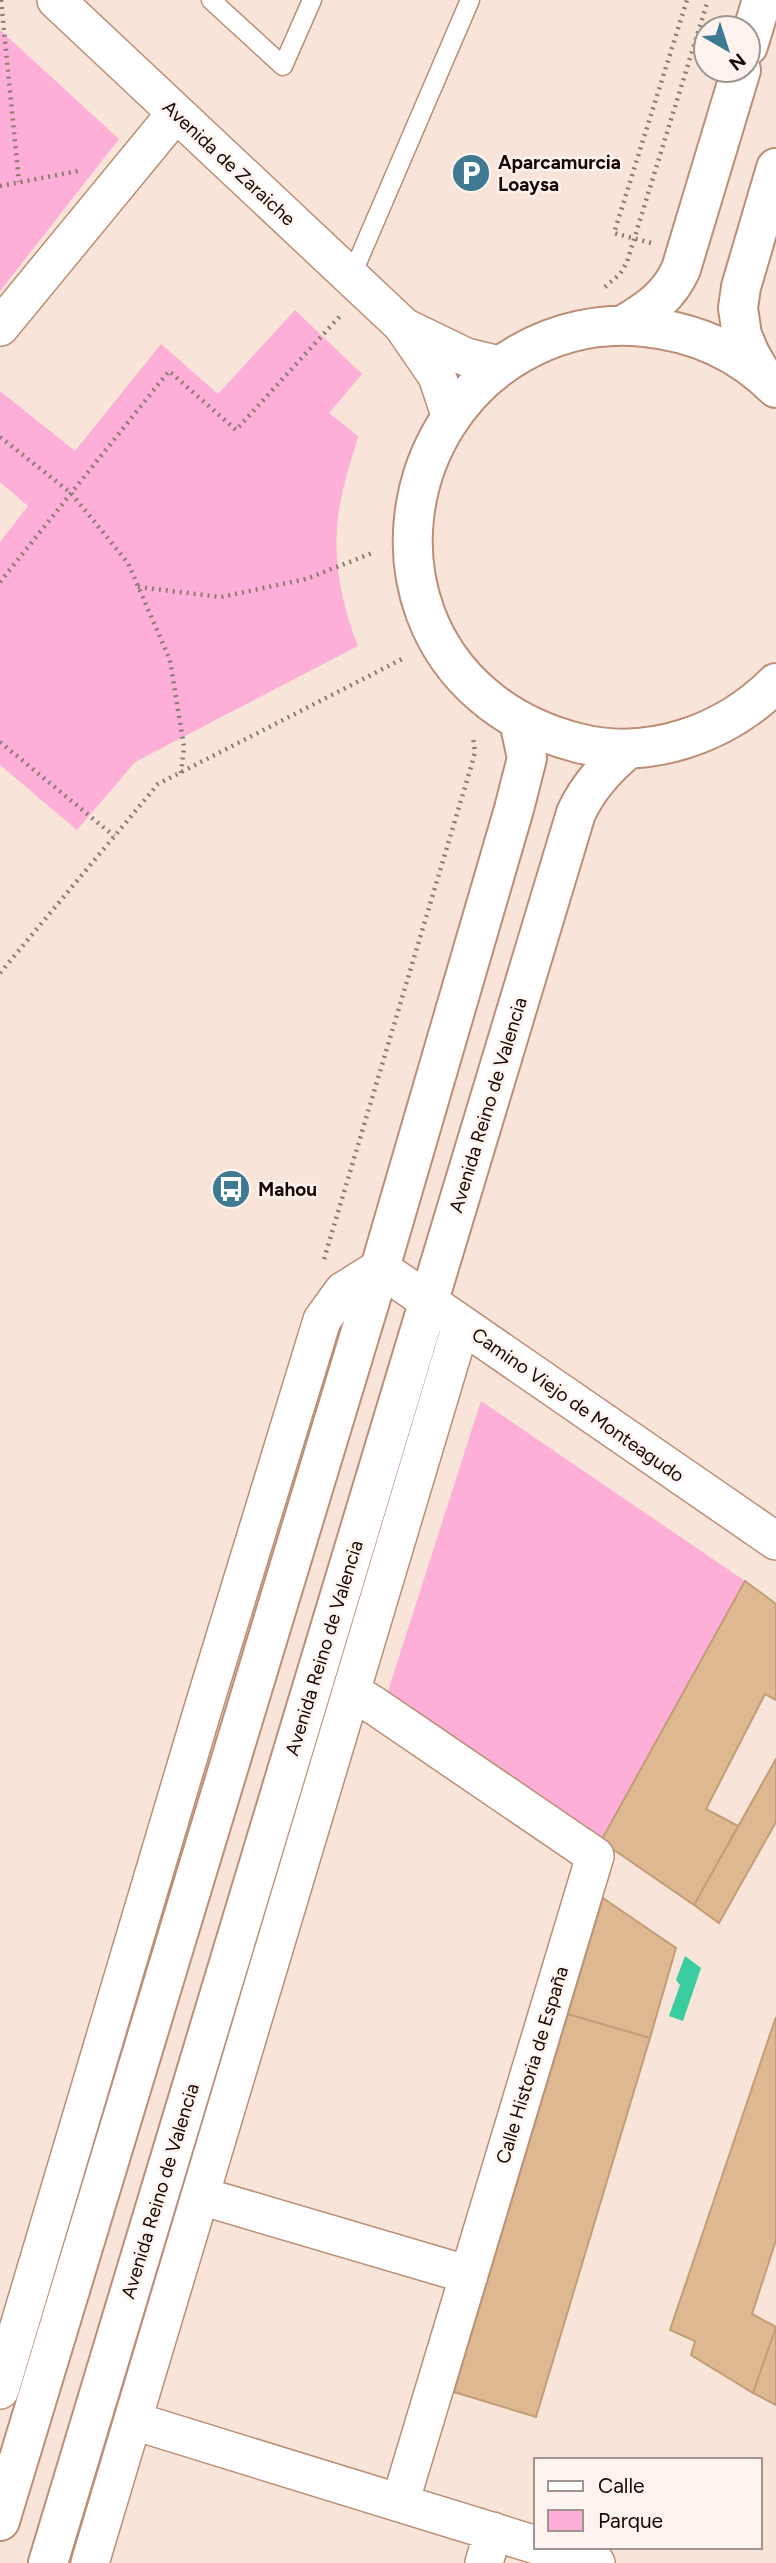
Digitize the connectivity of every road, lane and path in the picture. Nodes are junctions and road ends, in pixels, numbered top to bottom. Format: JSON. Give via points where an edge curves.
{"nodes":[{"id":1,"x":1,"y":0,"type":"edge"},
{"id":2,"x":56,"y":0,"type":"edge"},
{"id":3,"x":211,"y":0,"type":"edge"},
{"id":4,"x":312,"y":0,"type":"edge"},
{"id":5,"x":470,"y":0,"type":"edge"},
{"id":6,"x":687,"y":0,"type":"edge"},
{"id":7,"x":737,"y":84,"type":"edge"},
{"id":8,"x":176,"y":113,"type":"junction"},
{"id":9,"x":137,"y":160,"type":"junction"},
{"id":10,"x":776,"y":168,"type":"edge"},
{"id":11,"x":19,"y":182,"type":"junction"},
{"id":12,"x":0,"y":186,"type":"edge"},
{"id":13,"x":614,"y":233,"type":"dead end"},
{"id":14,"x":357,"y":284,"type":"junction"},
{"id":15,"x":625,"y":324,"type":"junction"},
{"id":16,"x":402,"y":325,"type":"junction"},
{"id":17,"x":0,"y":327,"type":"edge"},
{"id":18,"x":499,"y":365,"type":"junction"},
{"id":19,"x":769,"y":381,"type":"edge"},
{"id":20,"x":450,"y":415,"type":"junction"},
{"id":21,"x":0,"y":437,"type":"edge"},
{"id":22,"x":71,"y":493,"type":"junction"},
{"id":23,"x":413,"y":520,"type":"junction"},
{"id":24,"x":0,"y":582,"type":"edge"},
{"id":25,"x":138,"y":587,"type":"junction"},
{"id":26,"x":440,"y":643,"type":"junction"},
{"id":27,"x":776,"y":683,"type":"edge"},
{"id":28,"x":519,"y":721,"type":"junction"},
{"id":29,"x":0,"y":742,"type":"edge"},
{"id":30,"x":628,"y":749,"type":"junction"},
{"id":31,"x":180,"y":773,"type":"junction"},
{"id":32,"x":114,"y":835,"type":"junction"},
{"id":33,"x":0,"y":973,"type":"edge"},
{"id":34,"x":380,"y":1268,"type":"junction"},
{"id":35,"x":429,"y":1302,"type":"junction"},
{"id":36,"x":461,"y":1325,"type":"junction"},
{"id":37,"x":776,"y":1541,"type":"edge"},
{"id":38,"x":351,"y":1691,"type":"junction"},
{"id":39,"x":201,"y":2196,"type":"junction"},
{"id":40,"x":469,"y":2275,"type":"junction"},
{"id":41,"x":0,"y":2390,"type":"edge"},
{"id":42,"x":134,"y":2421,"type":"junction"},
{"id":43,"x":400,"y":2503,"type":"junction"},
{"id":44,"x":0,"y":2521,"type":"edge"},
{"id":45,"x":534,"y":2545,"type":"edge"},
{"id":46,"x":489,"y":2547,"type":"edge"},
{"id":47,"x":551,"y":2549,"type":"edge"},
{"id":48,"x":48,"y":2563,"type":"edge"},
{"id":49,"x":90,"y":2563,"type":"edge"},
{"id":50,"x":596,"y":2563,"type":"edge"}],
"edges":[{"from":1,"to":11,"type":"path"},
{"from":2,"to":8,"type":"street","name":"Avenida de Zaraiche"},
{"from":3,"to":4,"type":"lane","via":[[283,66]]},
{"from":5,"to":14,"type":"lane"},
{"from":6,"to":13,"type":"path"},
{"from":7,"to":15,"type":"main road","via":[[674,285],[656,304]]},
{"from":8,"to":9,"type":"street"},
{"from":8,"to":14,"type":"street","name":"Avenida de Zaraiche"},
{"from":9,"to":11,"type":"path"},
{"from":9,"to":17,"type":"street"},
{"from":10,"to":19,"type":"main road","via":[[738,308],[750,354]]},
{"from":11,"to":12,"type":"path"},
{"from":14,"to":16,"type":"street","name":"Avenida de Zaraiche"},
{"from":14,"to":22,"type":"path","via":[[236,430],[169,371]]},
{"from":15,"to":18,"type":"main road","via":[[580,329],[538,343]]},
{"from":15,"to":19,"type":"main road","via":[[674,330],[720,346]]},
{"from":16,"to":18,"type":"street","name":"Avenida de Zaraiche","via":[[457,353]]},
{"from":16,"to":20,"type":"street","name":"Avenida de Zaraiche","via":[[437,376]]},
{"from":18,"to":20,"type":"main road"},
{"from":20,"to":23,"type":"main road","via":[[421,477]]},
{"from":21,"to":22,"type":"path"},
{"from":22,"to":24,"type":"path"},
{"from":22,"to":25,"type":"path","via":[[128,563]]},
{"from":23,"to":25,"type":"path","via":[[384,548],[306,579],[221,597]]},
{"from":23,"to":26,"type":"main road","via":[[416,579]]},
{"from":25,"to":31,"type":"path","via":[[170,660],[184,747]]},
{"from":26,"to":28,"type":"main road","via":[[483,696]]},
{"from":26,"to":31,"type":"path"},
{"from":27,"to":30,"type":"main road","via":[[725,723],[687,739]]},
{"from":28,"to":30,"type":"main road","via":[[554,737]]},
{"from":28,"to":34,"type":"main road","via":[[525,769]]},
{"from":29,"to":32,"type":"path"},
{"from":30,"to":35,"type":"main road","name":"Avenida Reino de Valencia","via":[[586,793],[576,813]]},
{"from":31,"to":32,"type":"path","via":[[158,784]]},
{"from":32,"to":33,"type":"path"},
{"from":34,"to":35,"type":"street","name":"Camino Viejo de Monteagudo"},
{"from":34,"to":41,"type":"street","via":[[343,1291],[322,1320]]},
{"from":34,"to":44,"type":"main road"},
{"from":35,"to":36,"type":"street","name":"Camino Viejo de Monteagudo"},
{"from":35,"to":48,"type":"main road","name":"Avenida Reino de Valencia"},
{"from":36,"to":37,"type":"street","name":"Camino Viejo de Monteagudo"},
{"from":36,"to":38,"type":"street"},
{"from":38,"to":39,"type":"street"},
{"from":38,"to":40,"type":"street","name":"Calle Historia de España","via":[[595,1856]]},
{"from":39,"to":40,"type":"street"},
{"from":39,"to":42,"type":"street"},
{"from":40,"to":43,"type":"street","name":"Calle Historia de España"},
{"from":42,"to":43,"type":"street"},
{"from":42,"to":49,"type":"street"},
{"from":43,"to":46,"type":"street"},
{"from":45,"to":46,"type":"street"},
{"from":47,"to":50,"type":"street"}]}
